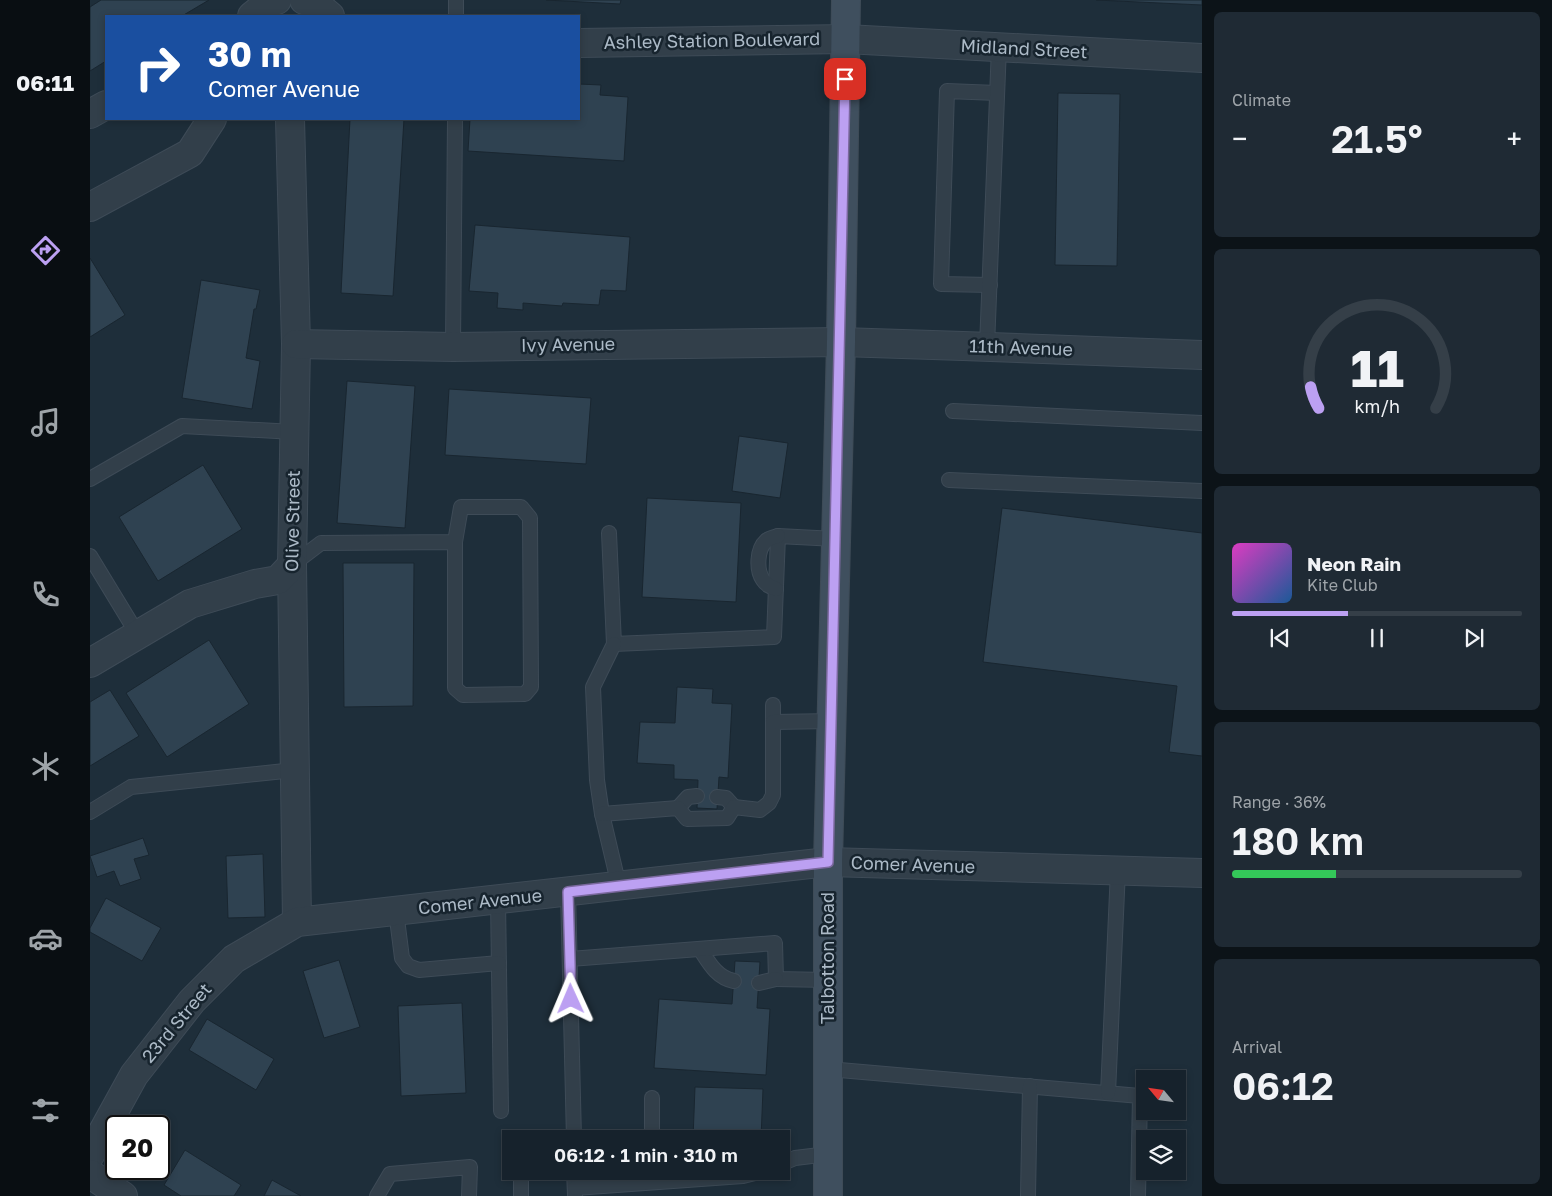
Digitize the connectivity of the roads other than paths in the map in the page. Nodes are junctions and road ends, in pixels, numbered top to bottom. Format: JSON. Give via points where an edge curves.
{"nodes":[{"id":1,"x":304,"y":0,"type":"edge"},
{"id":2,"x":456,"y":0,"type":"edge"},
{"id":3,"x":846,"y":0,"type":"edge"},
{"id":4,"x":329,"y":15,"type":"edge"},
{"id":5,"x":456,"y":15,"type":"edge"},
{"id":6,"x":846,"y":39,"type":"junction"},
{"id":7,"x":580,"y":42,"type":"edge"},
{"id":8,"x":999,"y":47,"type":"junction"},
{"id":9,"x":1202,"y":58,"type":"edge"},
{"id":10,"x":997,"y":93,"type":"junction"},
{"id":11,"x":105,"y":106,"type":"edge"},
{"id":12,"x":90,"y":114,"type":"edge"},
{"id":13,"x":211,"y":120,"type":"edge"},
{"id":14,"x":290,"y":120,"type":"edge"},
{"id":15,"x":455,"y":120,"type":"edge"},
{"id":16,"x":90,"y":207,"type":"edge"},
{"id":17,"x":990,"y":285,"type":"junction"},
{"id":18,"x":841,"y":342,"type":"junction"},
{"id":19,"x":296,"y":344,"type":"junction"},
{"id":20,"x":987,"y":346,"type":"junction"},
{"id":21,"x":453,"y":347,"type":"junction"},
{"id":22,"x":1202,"y":355,"type":"edge"},
{"id":23,"x":953,"y":411,"type":"dead end"},
{"id":24,"x":1202,"y":423,"type":"edge"},
{"id":25,"x":294,"y":432,"type":"junction"},
{"id":26,"x":90,"y":479,"type":"edge"},
{"id":27,"x":949,"y":480,"type":"dead end"},
{"id":28,"x":1202,"y":491,"type":"edge"},
{"id":29,"x":608,"y":533,"type":"dead end"},
{"id":30,"x":836,"y":539,"type":"junction"},
{"id":31,"x":455,"y":542,"type":"junction"},
{"id":32,"x":90,"y":556,"type":"edge"},
{"id":33,"x":292,"y":566,"type":"junction"},
{"id":34,"x":138,"y":635,"type":"junction"},
{"id":35,"x":614,"y":644,"type":"junction"},
{"id":36,"x":90,"y":663,"type":"edge"},
{"id":37,"x":773,"y":705,"type":"dead end"},
{"id":38,"x":832,"y":721,"type":"junction"},
{"id":39,"x":773,"y":722,"type":"junction"},
{"id":40,"x":294,"y":770,"type":"junction"},
{"id":41,"x":697,"y":796,"type":"dead end"},
{"id":42,"x":717,"y":797,"type":"dead end"},
{"id":43,"x":734,"y":807,"type":"junction"},
{"id":44,"x":678,"y":808,"type":"junction"},
{"id":45,"x":90,"y":812,"type":"edge"},
{"id":46,"x":602,"y":814,"type":"junction"},
{"id":47,"x":828,"y":862,"type":"junction"},
{"id":48,"x":1118,"y":870,"type":"junction"},
{"id":49,"x":1202,"y":873,"type":"edge"},
{"id":50,"x":619,"y":886,"type":"junction"},
{"id":51,"x":568,"y":892,"type":"junction"},
{"id":52,"x":498,"y":900,"type":"junction"},
{"id":53,"x":396,"y":911,"type":"junction"},
{"id":54,"x":297,"y":922,"type":"junction"},
{"id":55,"x":700,"y":949,"type":"junction"},
{"id":56,"x":570,"y":959,"type":"junction"},
{"id":57,"x":499,"y":963,"type":"junction"},
{"id":58,"x":776,"y":979,"type":"junction"},
{"id":59,"x":828,"y":980,"type":"junction"},
{"id":60,"x":734,"y":981,"type":"dead end"},
{"id":61,"x":759,"y":982,"type":"dead end"},
{"id":62,"x":828,"y":1069,"type":"junction"},
{"id":63,"x":1030,"y":1086,"type":"junction"},
{"id":64,"x":1108,"y":1093,"type":"junction"},
{"id":65,"x":652,"y":1098,"type":"dead end"},
{"id":66,"x":501,"y":1111,"type":"dead end"},
{"id":67,"x":574,"y":1130,"type":"edge"},
{"id":68,"x":652,"y":1130,"type":"edge"},
{"id":69,"x":828,"y":1154,"type":"junction"},
{"id":70,"x":90,"y":1155,"type":"edge"},
{"id":71,"x":790,"y":1160,"type":"edge"},
{"id":72,"x":90,"y":1174,"type":"edge"},
{"id":73,"x":521,"y":1180,"type":"edge"},
{"id":74,"x":637,"y":1180,"type":"edge"},
{"id":75,"x":575,"y":1192,"type":"edge"},
{"id":76,"x":123,"y":1196,"type":"edge"},
{"id":77,"x":377,"y":1196,"type":"edge"},
{"id":78,"x":469,"y":1196,"type":"edge"},
{"id":79,"x":521,"y":1196,"type":"edge"},
{"id":80,"x":828,"y":1196,"type":"edge"},
{"id":81,"x":1028,"y":1196,"type":"edge"},
{"id":82,"x":1138,"y":1196,"type":"edge"}],
"edges":[{"from":1,"to":4,"type":"street","via":[[316,4]]},
{"from":2,"to":5,"type":"lane"},
{"from":3,"to":6,"type":"main road","name":"Talbotton Road"},
{"from":6,"to":7,"type":"street","name":"Ashley Station Boulevard"},
{"from":6,"to":8,"type":"street","name":"Midland Street"},
{"from":6,"to":18,"type":"main road","name":"Talbotton Road"},
{"from":8,"to":9,"type":"street","name":"Midland Street"},
{"from":8,"to":10,"type":"lane"},
{"from":10,"to":17,"type":"lane","via":[[986,205]]},
{"from":10,"to":17,"type":"lane","via":[[947,91],[948,240],[941,284]]},
{"from":11,"to":12,"type":"street"},
{"from":13,"to":16,"type":"street","via":[[190,153]]},
{"from":14,"to":19,"type":"street","name":"Olive Street"},
{"from":15,"to":21,"type":"lane"},
{"from":17,"to":20,"type":"lane"},
{"from":18,"to":20,"type":"street","name":"11th Avenue"},
{"from":18,"to":21,"type":"street","name":"Ivy Avenue"},
{"from":18,"to":30,"type":"main road","name":"Talbotton Road"},
{"from":19,"to":21,"type":"street","name":"Ivy Avenue"},
{"from":19,"to":25,"type":"street","name":"Olive Street"},
{"from":20,"to":22,"type":"street","name":"11th Avenue"},
{"from":23,"to":24,"type":"lane"},
{"from":25,"to":26,"type":"lane","via":[[182,426]]},
{"from":25,"to":33,"type":"street","name":"Olive Street"},
{"from":27,"to":28,"type":"lane"},
{"from":29,"to":35,"type":"lane"},
{"from":30,"to":35,"type":"lane","via":[[778,536],[774,637]]},
{"from":30,"to":38,"type":"main road","name":"Talbotton Road"},
{"from":31,"to":31,"type":"lane","via":[[455,688],[462,694],[525,694],[531,686],[530,518],[521,507],[461,507]]},
{"from":31,"to":33,"type":"lane","via":[[321,543]]},
{"from":32,"to":34,"type":"lane"},
{"from":33,"to":34,"type":"street","via":[[278,580],[190,604]]},
{"from":33,"to":40,"type":"street","name":"Olive Street"},
{"from":34,"to":36,"type":"street"},
{"from":35,"to":46,"type":"lane","via":[[593,687]]},
{"from":37,"to":39,"type":"lane"},
{"from":38,"to":39,"type":"lane"},
{"from":38,"to":47,"type":"main road","name":"Talbotton Road"},
{"from":39,"to":43,"type":"lane","via":[[773,795],[760,810]]},
{"from":40,"to":45,"type":"lane","via":[[132,787]]},
{"from":40,"to":54,"type":"street","name":"Olive Street"},
{"from":41,"to":44,"type":"lane","via":[[688,797]]},
{"from":42,"to":43,"type":"lane","via":[[726,798]]},
{"from":43,"to":44,"type":"lane","via":[[727,818],[715,819],[687,819]]},
{"from":44,"to":46,"type":"lane"},
{"from":46,"to":50,"type":"lane"},
{"from":47,"to":48,"type":"street","name":"Comer Avenue"},
{"from":47,"to":50,"type":"street","name":"Comer Avenue"},
{"from":47,"to":59,"type":"main road","name":"Talbotton Road"},
{"from":48,"to":49,"type":"street","name":"Comer Avenue"},
{"from":48,"to":64,"type":"lane"},
{"from":50,"to":51,"type":"street","name":"Comer Avenue"},
{"from":51,"to":52,"type":"street","name":"Comer Avenue"},
{"from":51,"to":56,"type":"lane"},
{"from":52,"to":53,"type":"street","name":"Comer Avenue"},
{"from":52,"to":57,"type":"lane"},
{"from":53,"to":54,"type":"street","name":"Comer Avenue"},
{"from":53,"to":57,"type":"lane","via":[[402,958],[408,966],[419,970]]},
{"from":54,"to":70,"type":"street","name":"23rd Street","via":[[234,959],[192,1001],[134,1075]]},
{"from":55,"to":56,"type":"lane"},
{"from":55,"to":58,"type":"lane","via":[[775,943]]},
{"from":55,"to":60,"type":"lane","via":[[714,970]]},
{"from":56,"to":67,"type":"lane"},
{"from":57,"to":66,"type":"lane"},
{"from":58,"to":59,"type":"lane"},
{"from":58,"to":61,"type":"lane"},
{"from":59,"to":62,"type":"main road","name":"Talbotton Road"},
{"from":62,"to":63,"type":"lane"},
{"from":62,"to":69,"type":"main road","name":"Talbotton Road"},
{"from":63,"to":64,"type":"lane"},
{"from":63,"to":81,"type":"lane"},
{"from":64,"to":82,"type":"lane","via":[[1140,1096]]},
{"from":65,"to":68,"type":"lane"},
{"from":69,"to":71,"type":"lane"},
{"from":69,"to":80,"type":"main road","name":"Talbotton Road"},
{"from":72,"to":76,"type":"street"},
{"from":73,"to":79,"type":"lane"},
{"from":74,"to":75,"type":"lane"},
{"from":77,"to":78,"type":"lane","via":[[390,1174],[470,1167]]}]}
